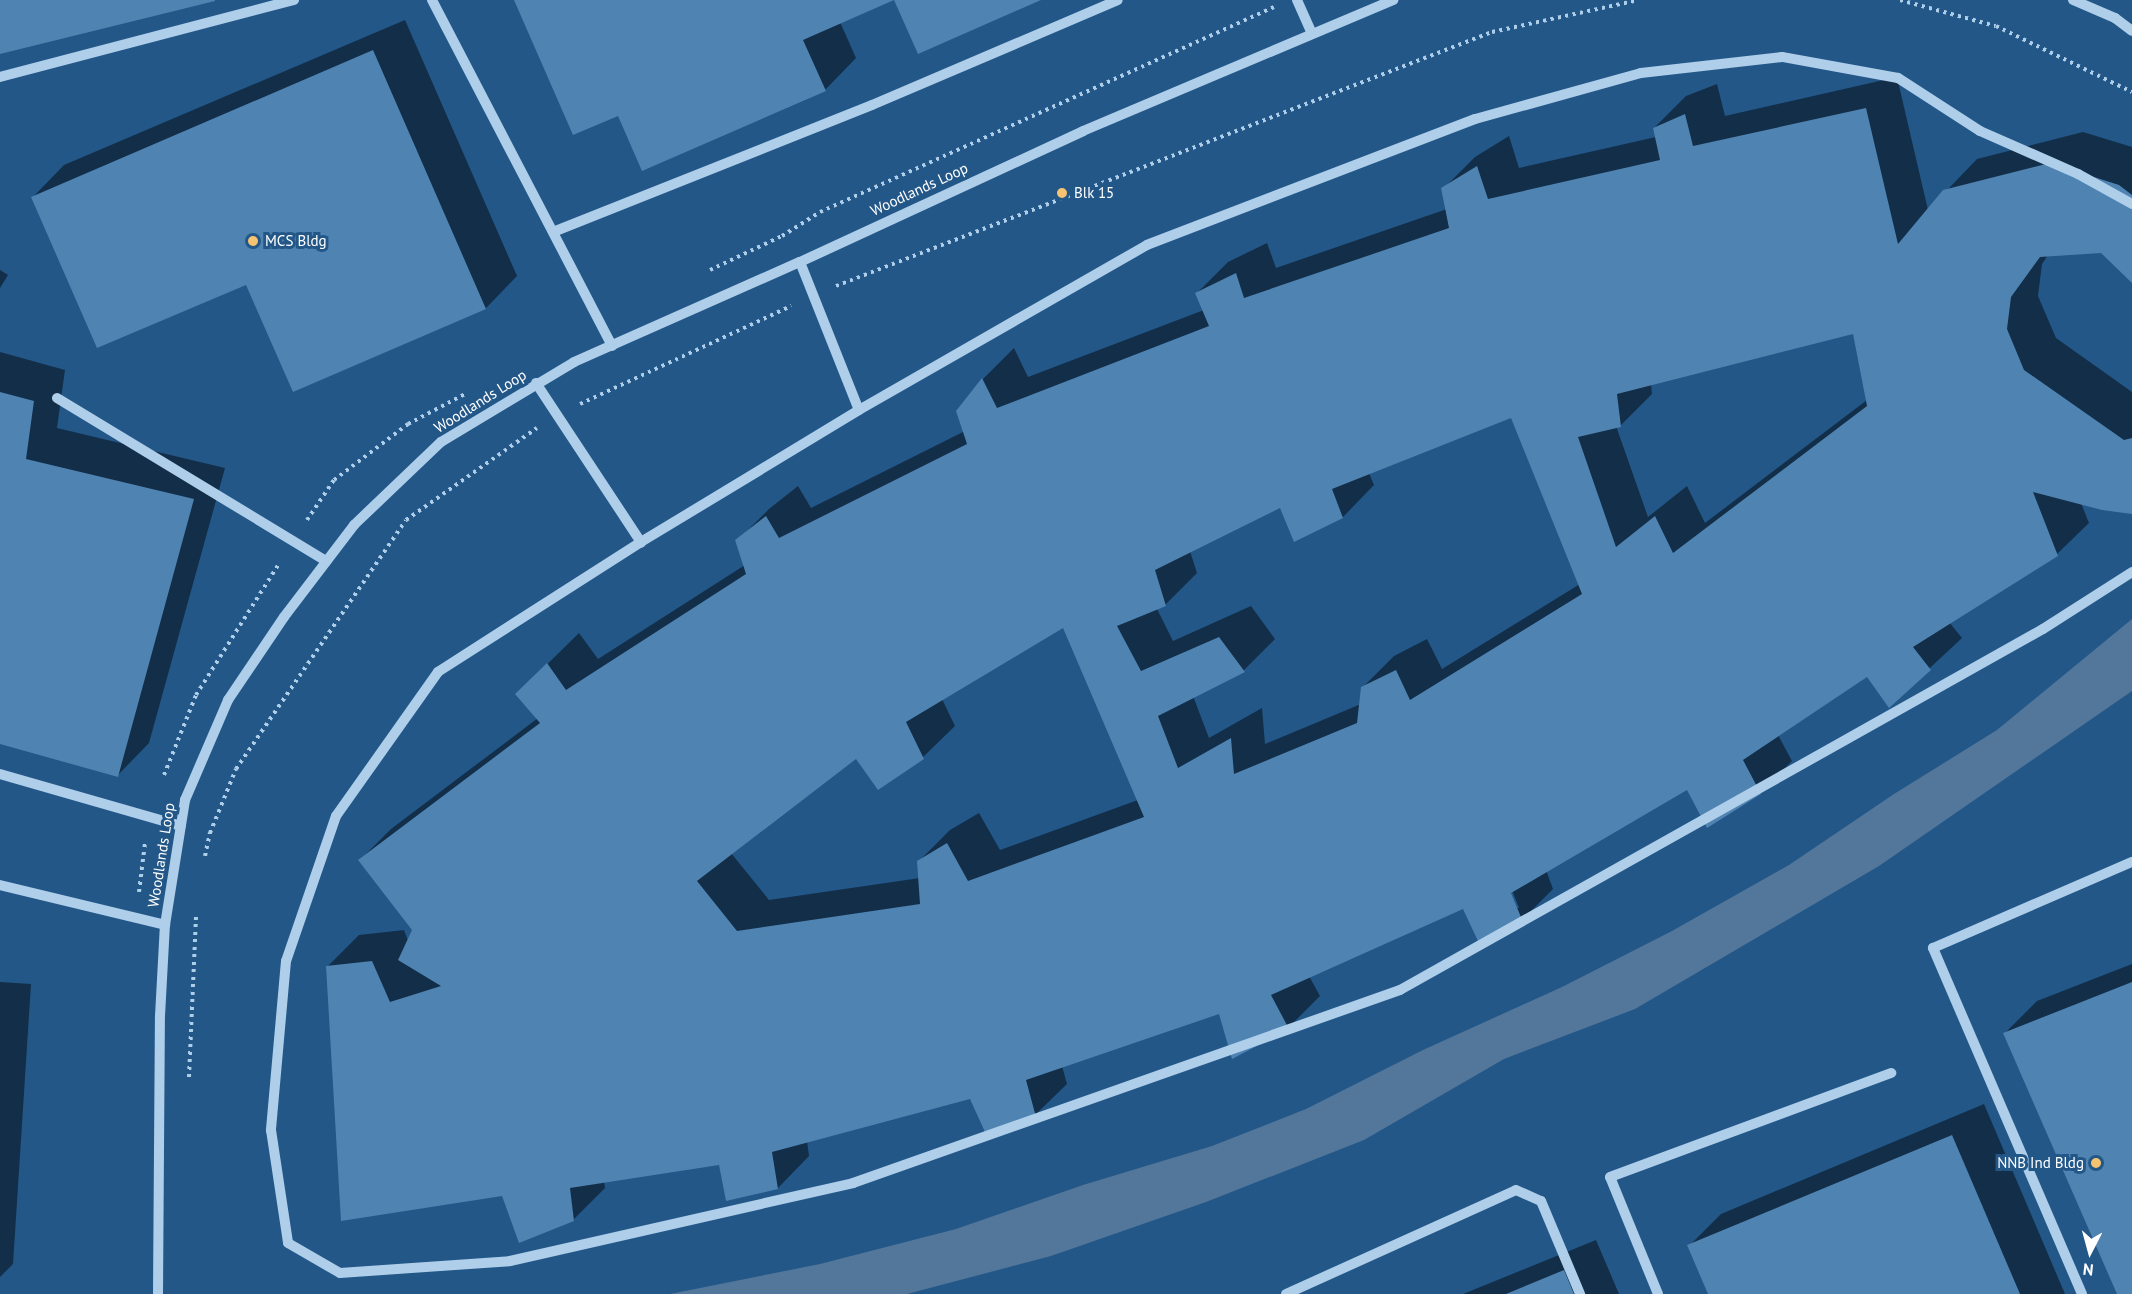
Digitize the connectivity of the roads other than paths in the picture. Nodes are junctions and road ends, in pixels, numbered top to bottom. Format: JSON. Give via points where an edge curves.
{"nodes":[{"id":1,"x":294,"y":0,"type":"edge"},
{"id":2,"x":432,"y":0,"type":"edge"},
{"id":3,"x":1118,"y":0,"type":"edge"},
{"id":4,"x":1297,"y":0,"type":"edge"},
{"id":5,"x":1393,"y":0,"type":"edge"},
{"id":6,"x":2073,"y":0,"type":"edge"},
{"id":7,"x":2132,"y":31,"type":"edge"},
{"id":8,"x":1312,"y":33,"type":"junction"},
{"id":9,"x":0,"y":77,"type":"edge"},
{"id":10,"x":2132,"y":204,"type":"edge"},
{"id":11,"x":553,"y":232,"type":"junction"},
{"id":12,"x":800,"y":262,"type":"junction"},
{"id":13,"x":612,"y":346,"type":"junction"},
{"id":14,"x":536,"y":383,"type":"junction"},
{"id":15,"x":57,"y":398,"type":"dead end"},
{"id":16,"x":859,"y":410,"type":"junction"},
{"id":17,"x":641,"y":542,"type":"junction"},
{"id":18,"x":326,"y":561,"type":"junction"},
{"id":19,"x":2132,"y":572,"type":"edge"},
{"id":20,"x":0,"y":774,"type":"edge"},
{"id":21,"x":181,"y":826,"type":"junction"},
{"id":22,"x":2132,"y":862,"type":"edge"},
{"id":23,"x":0,"y":885,"type":"edge"},
{"id":24,"x":165,"y":926,"type":"junction"},
{"id":25,"x":1891,"y":1073,"type":"dead end"},
{"id":26,"x":158,"y":1294,"type":"edge"},
{"id":27,"x":1286,"y":1294,"type":"edge"},
{"id":28,"x":1580,"y":1294,"type":"edge"},
{"id":29,"x":1658,"y":1294,"type":"edge"},
{"id":30,"x":2082,"y":1294,"type":"edge"}],
"edges":[{"from":1,"to":9,"type":"street"},
{"from":2,"to":11,"type":"street"},
{"from":3,"to":11,"type":"street","via":[[872,105]]},
{"from":4,"to":8,"type":"street"},
{"from":5,"to":8,"type":"street","name":"Woodlands Loop"},
{"from":6,"to":7,"type":"street","via":[[2115,18]]},
{"from":8,"to":12,"type":"street","name":"Woodlands Loop","via":[[1083,131]]},
{"from":10,"to":16,"type":"street","via":[[2078,174],[1980,132],[1898,78],[1782,57],[1641,73],[1475,119],[1147,245]]},
{"from":11,"to":13,"type":"street"},
{"from":12,"to":13,"type":"street","name":"Woodlands Loop"},
{"from":12,"to":16,"type":"street"},
{"from":13,"to":14,"type":"street","name":"Woodlands Loop"},
{"from":14,"to":17,"type":"street"},
{"from":14,"to":18,"type":"street","name":"Woodlands Loop","via":[[441,442],[354,525]]},
{"from":15,"to":18,"type":"street"},
{"from":16,"to":17,"type":"street"},
{"from":17,"to":19,"type":"street","via":[[438,672],[336,816],[286,961],[271,1130],[288,1243],[340,1273],[510,1261],[853,1183],[1400,990],[2043,629]]},
{"from":18,"to":21,"type":"street","name":"Woodlands Loop","via":[[228,700],[185,800]]},
{"from":20,"to":21,"type":"street"},
{"from":21,"to":24,"type":"street","name":"Woodlands Loop"},
{"from":22,"to":30,"type":"street","via":[[1933,948]]},
{"from":23,"to":24,"type":"street"},
{"from":24,"to":26,"type":"street","name":"Woodlands Loop","via":[[160,1016]]},
{"from":25,"to":29,"type":"street","via":[[1610,1177]]},
{"from":27,"to":28,"type":"street","via":[[1516,1190],[1541,1202]]}]}
